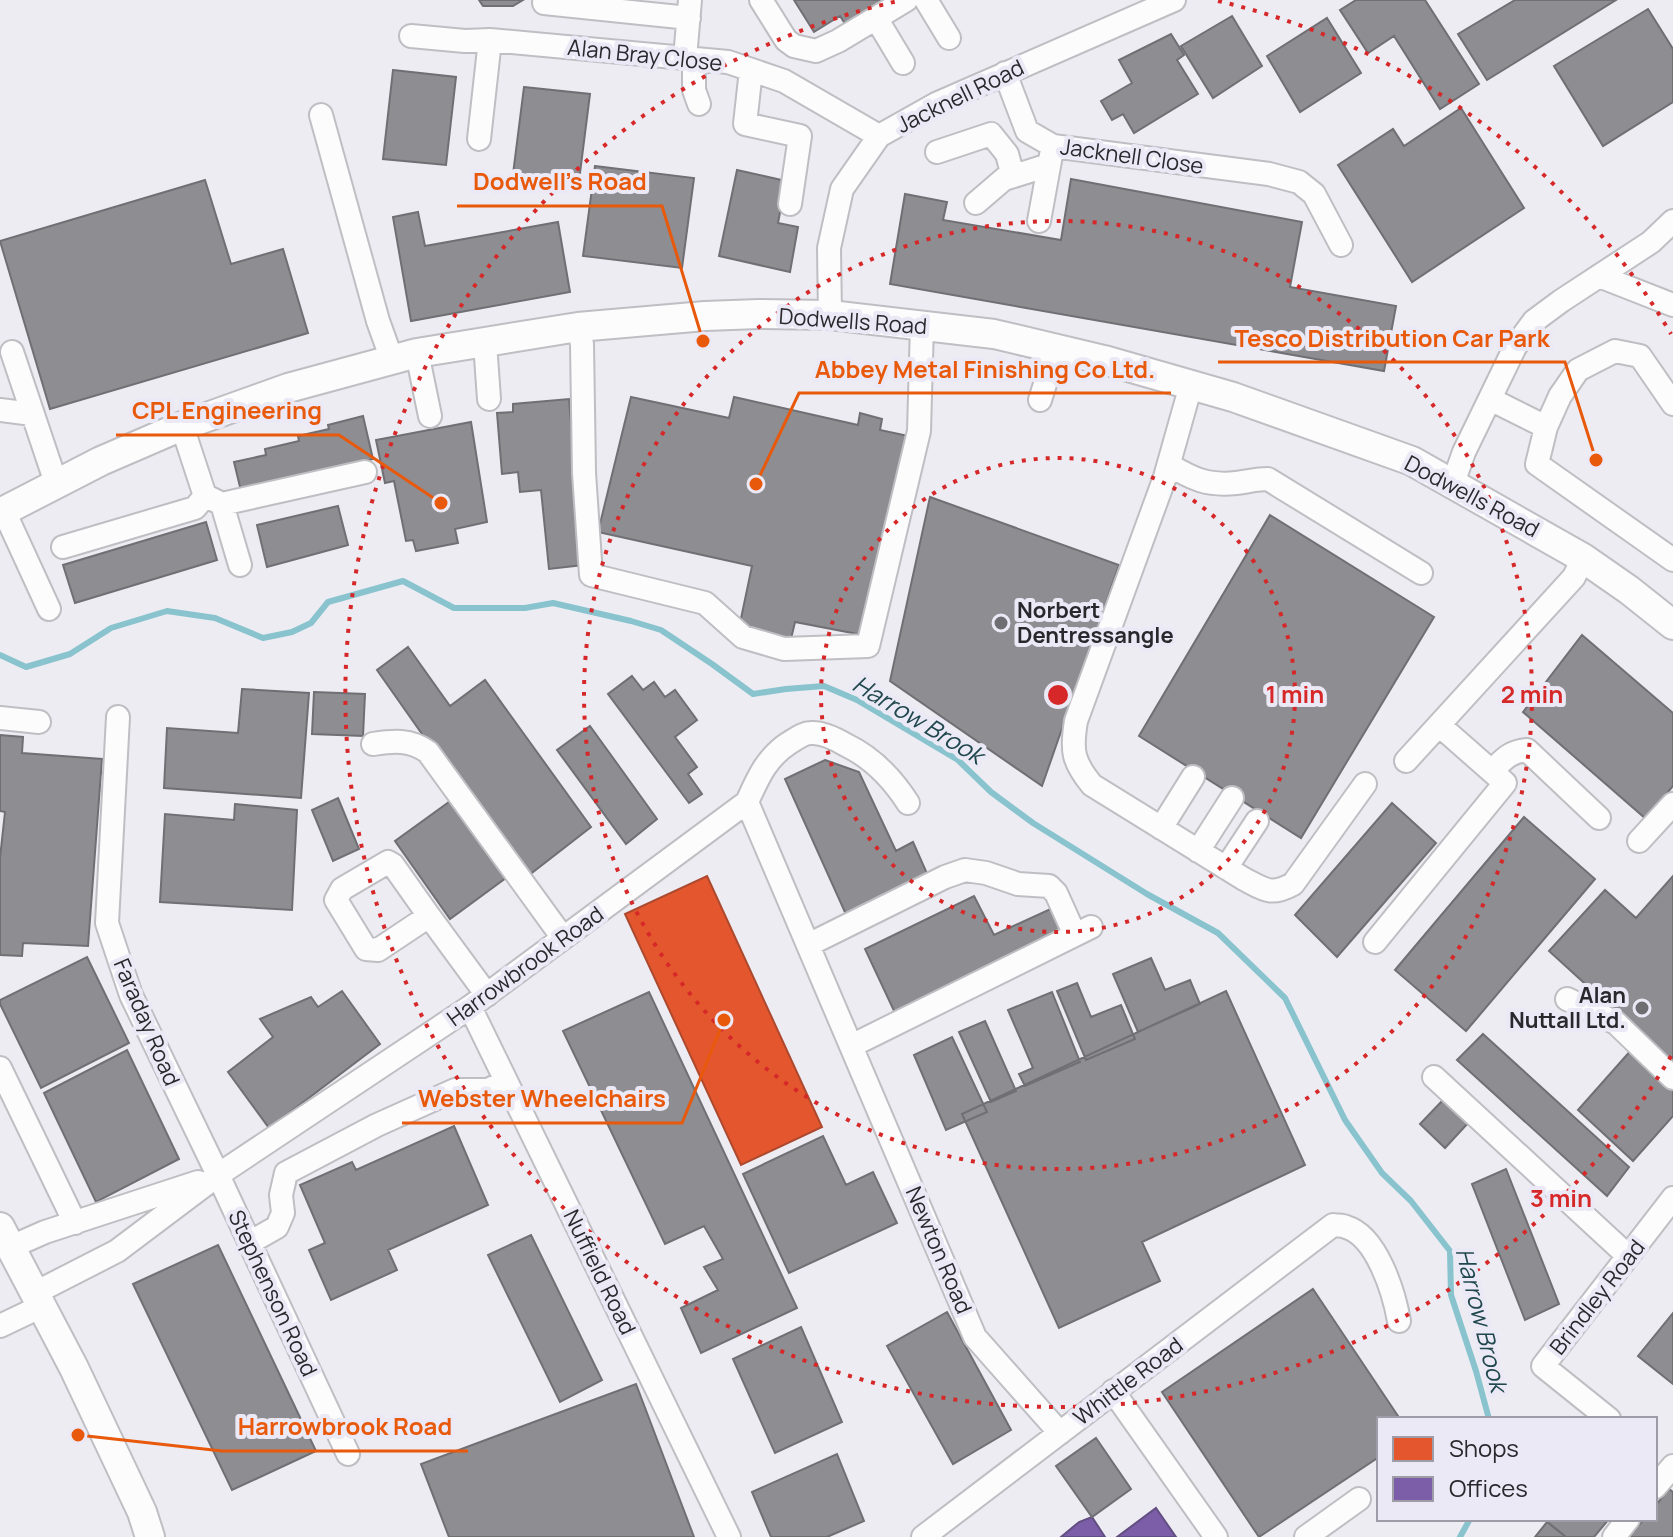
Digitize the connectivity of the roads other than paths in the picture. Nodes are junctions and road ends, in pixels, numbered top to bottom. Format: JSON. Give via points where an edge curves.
{"nodes":[{"id":1,"x":761,"y":0,"type":"edge"},
{"id":2,"x":906,"y":0,"type":"edge"},
{"id":3,"x":926,"y":0,"type":"edge"},
{"id":4,"x":1174,"y":0,"type":"edge"},
{"id":5,"x":544,"y":3,"type":"dead end"},
{"id":6,"x":1145,"y":7,"type":"edge"},
{"id":7,"x":690,"y":9,"type":"edge"},
{"id":8,"x":876,"y":18,"type":"junction"},
{"id":9,"x":411,"y":36,"type":"dead end"},
{"id":10,"x":949,"y":38,"type":"dead end"},
{"id":11,"x":490,"y":40,"type":"junction"},
{"id":12,"x":690,"y":59,"type":"junction"},
{"id":13,"x":903,"y":63,"type":"dead end"},
{"id":14,"x":751,"y":70,"type":"junction"},
{"id":15,"x":1005,"y":73,"type":"junction"},
{"id":16,"x":699,"y":104,"type":"dead end"},
{"id":17,"x":321,"y":115,"type":"dead end"},
{"id":18,"x":879,"y":136,"type":"junction"},
{"id":19,"x":479,"y":139,"type":"dead end"},
{"id":20,"x":937,"y":152,"type":"dead end"},
{"id":21,"x":1051,"y":156,"type":"junction"},
{"id":22,"x":1013,"y":176,"type":"junction"},
{"id":23,"x":976,"y":203,"type":"dead end"},
{"id":24,"x":790,"y":204,"type":"dead end"},
{"id":25,"x":1039,"y":221,"type":"dead end"},
{"id":26,"x":1673,"y":221,"type":"edge"},
{"id":27,"x":1341,"y":245,"type":"dead end"},
{"id":28,"x":1599,"y":276,"type":"junction"},
{"id":29,"x":1673,"y":305,"type":"edge"},
{"id":30,"x":830,"y":315,"type":"junction"},
{"id":31,"x":922,"y":325,"type":"junction"},
{"id":32,"x":578,"y":327,"type":"junction"},
{"id":33,"x":482,"y":342,"type":"junction"},
{"id":34,"x":1056,"y":349,"type":"junction"},
{"id":35,"x":12,"y":352,"type":"dead end"},
{"id":36,"x":405,"y":357,"type":"junction"},
{"id":37,"x":1191,"y":385,"type":"junction"},
{"id":38,"x":24,"y":388,"type":"junction"},
{"id":39,"x":0,"y":395,"type":"edge"},
{"id":40,"x":489,"y":399,"type":"dead end"},
{"id":41,"x":1490,"y":399,"type":"junction"},
{"id":42,"x":1040,"y":400,"type":"dead end"},
{"id":43,"x":1673,"y":404,"type":"edge"},
{"id":44,"x":0,"y":410,"type":"edge"},
{"id":45,"x":32,"y":414,"type":"junction"},
{"id":46,"x":430,"y":416,"type":"dead end"},
{"id":47,"x":182,"y":426,"type":"junction"},
{"id":48,"x":1546,"y":427,"type":"junction"},
{"id":49,"x":1169,"y":465,"type":"junction"},
{"id":50,"x":365,"y":472,"type":"dead end"},
{"id":51,"x":56,"y":483,"type":"junction"},
{"id":52,"x":1453,"y":483,"type":"junction"},
{"id":53,"x":214,"y":500,"type":"junction"},
{"id":54,"x":2,"y":512,"type":"edge"},
{"id":55,"x":63,"y":547,"type":"dead end"},
{"id":56,"x":1583,"y":558,"type":"junction"},
{"id":57,"x":1673,"y":560,"type":"edge"},
{"id":58,"x":240,"y":565,"type":"dead end"},
{"id":59,"x":1421,"y":573,"type":"dead end"},
{"id":60,"x":49,"y":609,"type":"dead end"},
{"id":61,"x":1673,"y":625,"type":"edge"},
{"id":62,"x":118,"y":717,"type":"dead end"},
{"id":63,"x":0,"y":718,"type":"edge"},
{"id":64,"x":39,"y":722,"type":"dead end"},
{"id":65,"x":1439,"y":725,"type":"junction"},
{"id":66,"x":373,"y":744,"type":"dead end"},
{"id":67,"x":1406,"y":761,"type":"dead end"},
{"id":68,"x":1492,"y":771,"type":"junction"},
{"id":69,"x":1193,"y":777,"type":"dead end"},
{"id":70,"x":1365,"y":784,"type":"dead end"},
{"id":71,"x":1232,"y":798,"type":"dead end"},
{"id":72,"x":747,"y":802,"type":"junction"},
{"id":73,"x":908,"y":803,"type":"dead end"},
{"id":74,"x":1673,"y":804,"type":"edge"},
{"id":75,"x":1599,"y":818,"type":"dead end"},
{"id":76,"x":1257,"y":821,"type":"dead end"},
{"id":77,"x":1161,"y":828,"type":"junction"},
{"id":78,"x":1639,"y":841,"type":"dead end"},
{"id":79,"x":1198,"y":851,"type":"junction"},
{"id":80,"x":1226,"y":868,"type":"junction"},
{"id":81,"x":558,"y":909,"type":"dead end"},
{"id":82,"x":429,"y":916,"type":"dead end"},
{"id":83,"x":569,"y":934,"type":"junction"},
{"id":84,"x":1375,"y":942,"type":"dead end"},
{"id":85,"x":808,"y":945,"type":"junction"},
{"id":86,"x":1567,"y":999,"type":"dead end"},
{"id":87,"x":478,"y":1001,"type":"junction"},
{"id":88,"x":851,"y":1046,"type":"junction"},
{"id":89,"x":0,"y":1068,"type":"edge"},
{"id":90,"x":1434,"y":1077,"type":"dead end"},
{"id":91,"x":1673,"y":1078,"type":"edge"},
{"id":92,"x":506,"y":1081,"type":"junction"},
{"id":93,"x":218,"y":1175,"type":"junction"},
{"id":94,"x":1673,"y":1198,"type":"edge"},
{"id":95,"x":75,"y":1223,"type":"junction"},
{"id":96,"x":5,"y":1237,"type":"edge"},
{"id":97,"x":249,"y":1243,"type":"junction"},
{"id":98,"x":1628,"y":1256,"type":"junction"},
{"id":99,"x":38,"y":1299,"type":"junction"},
{"id":100,"x":1399,"y":1321,"type":"dead end"},
{"id":101,"x":0,"y":1326,"type":"edge"},
{"id":102,"x":1113,"y":1391,"type":"junction"},
{"id":103,"x":1607,"y":1417,"type":"edge"},
{"id":104,"x":1060,"y":1433,"type":"junction"},
{"id":105,"x":348,"y":1454,"type":"dead end"},
{"id":106,"x":1668,"y":1465,"type":"edge"},
{"id":107,"x":1657,"y":1484,"type":"edge"},
{"id":108,"x":1359,"y":1499,"type":"dead end"},
{"id":109,"x":1626,"y":1521,"type":"edge"},
{"id":110,"x":150,"y":1537,"type":"edge"},
{"id":111,"x":729,"y":1537,"type":"edge"},
{"id":112,"x":923,"y":1537,"type":"edge"},
{"id":113,"x":1216,"y":1537,"type":"edge"},
{"id":114,"x":1306,"y":1537,"type":"edge"},
{"id":115,"x":1614,"y":1537,"type":"edge"}],
"edges":[{"from":1,"to":8,"type":"street","via":[[786,40],[816,51]]},
{"from":2,"to":8,"type":"street"},
{"from":3,"to":10,"type":"street"},
{"from":4,"to":6,"type":"street","name":"Jacknell Road"},
{"from":5,"to":7,"type":"street"},
{"from":6,"to":15,"type":"street","name":"Jacknell Road"},
{"from":7,"to":12,"type":"street"},
{"from":8,"to":13,"type":"street"},
{"from":9,"to":11,"type":"street","name":"Alan Bray Close"},
{"from":11,"to":12,"type":"street","name":"Alan Bray Close"},
{"from":11,"to":19,"type":"street"},
{"from":12,"to":14,"type":"street","name":"Alan Bray Close"},
{"from":12,"to":16,"type":"street"},
{"from":14,"to":18,"type":"street","name":"Alan Bray Close","via":[[784,81]]},
{"from":14,"to":24,"type":"street","via":[[745,124],[800,136]]},
{"from":15,"to":18,"type":"street","name":"Jacknell Road"},
{"from":15,"to":21,"type":"street","name":"Jacknell Close","via":[[1027,131]]},
{"from":17,"to":36,"type":"street","via":[[378,321]]},
{"from":18,"to":30,"type":"street","name":"Jacknell Road","via":[[842,189],[829,248]]},
{"from":20,"to":22,"type":"street","via":[[991,134],[1007,154]]},
{"from":21,"to":22,"type":"street"},
{"from":21,"to":25,"type":"street"},
{"from":21,"to":27,"type":"street","name":"Jacknell Close","via":[[1269,174],[1299,182],[1314,194]]},
{"from":22,"to":23,"type":"street"},
{"from":26,"to":28,"type":"street"},
{"from":28,"to":29,"type":"street"},
{"from":28,"to":41,"type":"street","via":[[1534,321]]},
{"from":30,"to":31,"type":"main road","name":"Dodwells Road"},
{"from":30,"to":32,"type":"main road","name":"Dodwells Road","via":[[705,316]]},
{"from":31,"to":32,"type":"street","via":[[919,431],[868,646],[784,649],[743,637],[705,603],[591,575]]},
{"from":31,"to":34,"type":"main road","name":"Dodwells Road"},
{"from":32,"to":33,"type":"main road","name":"Dodwells Road"},
{"from":33,"to":36,"type":"main road","name":"Dodwells Road"},
{"from":33,"to":40,"type":"street"},
{"from":34,"to":37,"type":"main road","name":"Dodwells Road"},
{"from":34,"to":42,"type":"street"},
{"from":35,"to":38,"type":"street"},
{"from":36,"to":46,"type":"street"},
{"from":36,"to":47,"type":"main road","name":"Dodwells Road","via":[[288,388]]},
{"from":37,"to":49,"type":"street"},
{"from":37,"to":52,"type":"main road","name":"Dodwells Road","via":[[1412,461]]},
{"from":38,"to":39,"type":"street"},
{"from":38,"to":45,"type":"street"},
{"from":41,"to":48,"type":"street"},
{"from":41,"to":52,"type":"street"},
{"from":43,"to":48,"type":"street","via":[[1640,356],[1615,351],[1578,370]]},
{"from":44,"to":45,"type":"street"},
{"from":45,"to":51,"type":"street"},
{"from":47,"to":51,"type":"main road","name":"Dodwells Road"},
{"from":47,"to":53,"type":"street"},
{"from":48,"to":57,"type":"street","via":[[1537,464]]},
{"from":49,"to":59,"type":"street","via":[[1196,480],[1220,485],[1268,479]]},
{"from":49,"to":77,"type":"street","via":[[1076,721],[1073,751],[1092,785]]},
{"from":50,"to":53,"type":"street"},
{"from":51,"to":54,"type":"main road","name":"Dodwells Road"},
{"from":52,"to":56,"type":"main road","name":"Dodwells Road"},
{"from":53,"to":55,"type":"street"},
{"from":53,"to":58,"type":"street"},
{"from":54,"to":60,"type":"street"},
{"from":56,"to":61,"type":"main road","name":"Dodwells Road"},
{"from":56,"to":65,"type":"street","via":[[1574,577]]},
{"from":62,"to":93,"type":"street","name":"Faraday Road","via":[[107,923],[131,995]]},
{"from":63,"to":64,"type":"street"},
{"from":65,"to":67,"type":"street"},
{"from":65,"to":68,"type":"street"},
{"from":66,"to":83,"type":"street","via":[[405,741],[428,752]]},
{"from":68,"to":75,"type":"street","via":[[1515,751],[1527,750]]},
{"from":68,"to":84,"type":"street","via":[[1505,783]]},
{"from":69,"to":77,"type":"street"},
{"from":70,"to":80,"type":"street","via":[[1293,884],[1269,892]]},
{"from":71,"to":79,"type":"street"},
{"from":72,"to":73,"type":"street","via":[[761,770],[778,750],[813,732],[830,736],[877,764]]},
{"from":72,"to":83,"type":"street","name":"Harrowbrook Road"},
{"from":72,"to":85,"type":"street","name":"Newton Road"},
{"from":74,"to":78,"type":"street"},
{"from":76,"to":80,"type":"street"},
{"from":77,"to":79,"type":"street"},
{"from":79,"to":80,"type":"street"},
{"from":81,"to":83,"type":"street"},
{"from":82,"to":87,"type":"street","name":"Nuffield Road"},
{"from":83,"to":87,"type":"street","name":"Harrowbrook Road"},
{"from":85,"to":88,"type":"street","name":"Newton Road"},
{"from":85,"to":88,"type":"street","via":[[965,870],[1049,886],[1083,931]]},
{"from":86,"to":91,"type":"street","via":[[1616,1023]]},
{"from":87,"to":92,"type":"street","name":"Nuffield Road"},
{"from":87,"to":93,"type":"street","name":"Harrowbrook Road"},
{"from":88,"to":104,"type":"street","name":"Newton Road","via":[[975,1337]]},
{"from":89,"to":95,"type":"street"},
{"from":90,"to":98,"type":"street"},
{"from":92,"to":97,"type":"street","via":[[488,1090],[455,1090],[286,1173],[277,1227]]},
{"from":92,"to":111,"type":"street","name":"Nuffield Road"},
{"from":93,"to":95,"type":"street","name":"Harrowbrook Road"},
{"from":93,"to":97,"type":"street","name":"Stephenson Road"},
{"from":93,"to":99,"type":"street","name":"Harrowbrook Road","via":[[117,1251]]},
{"from":94,"to":98,"type":"street","name":"Brindley Road"},
{"from":95,"to":96,"type":"street","name":"Harrowbrook Road"},
{"from":96,"to":99,"type":"main road"},
{"from":97,"to":105,"type":"street","name":"Stephenson Road"},
{"from":98,"to":103,"type":"street","name":"Brindley Road","via":[[1543,1366]]},
{"from":99,"to":101,"type":"street","name":"Harrowbrook Road"},
{"from":99,"to":110,"type":"main road"},
{"from":100,"to":102,"type":"street","name":"Whittle Road","via":[[1388,1279],[1369,1245],[1356,1232],[1333,1225]]},
{"from":102,"to":104,"type":"street","name":"Whittle Road"},
{"from":102,"to":113,"type":"street"},
{"from":104,"to":112,"type":"street","name":"Whittle Road"},
{"from":106,"to":107,"type":"street"},
{"from":108,"to":114,"type":"street"},
{"from":109,"to":115,"type":"street"}]}
